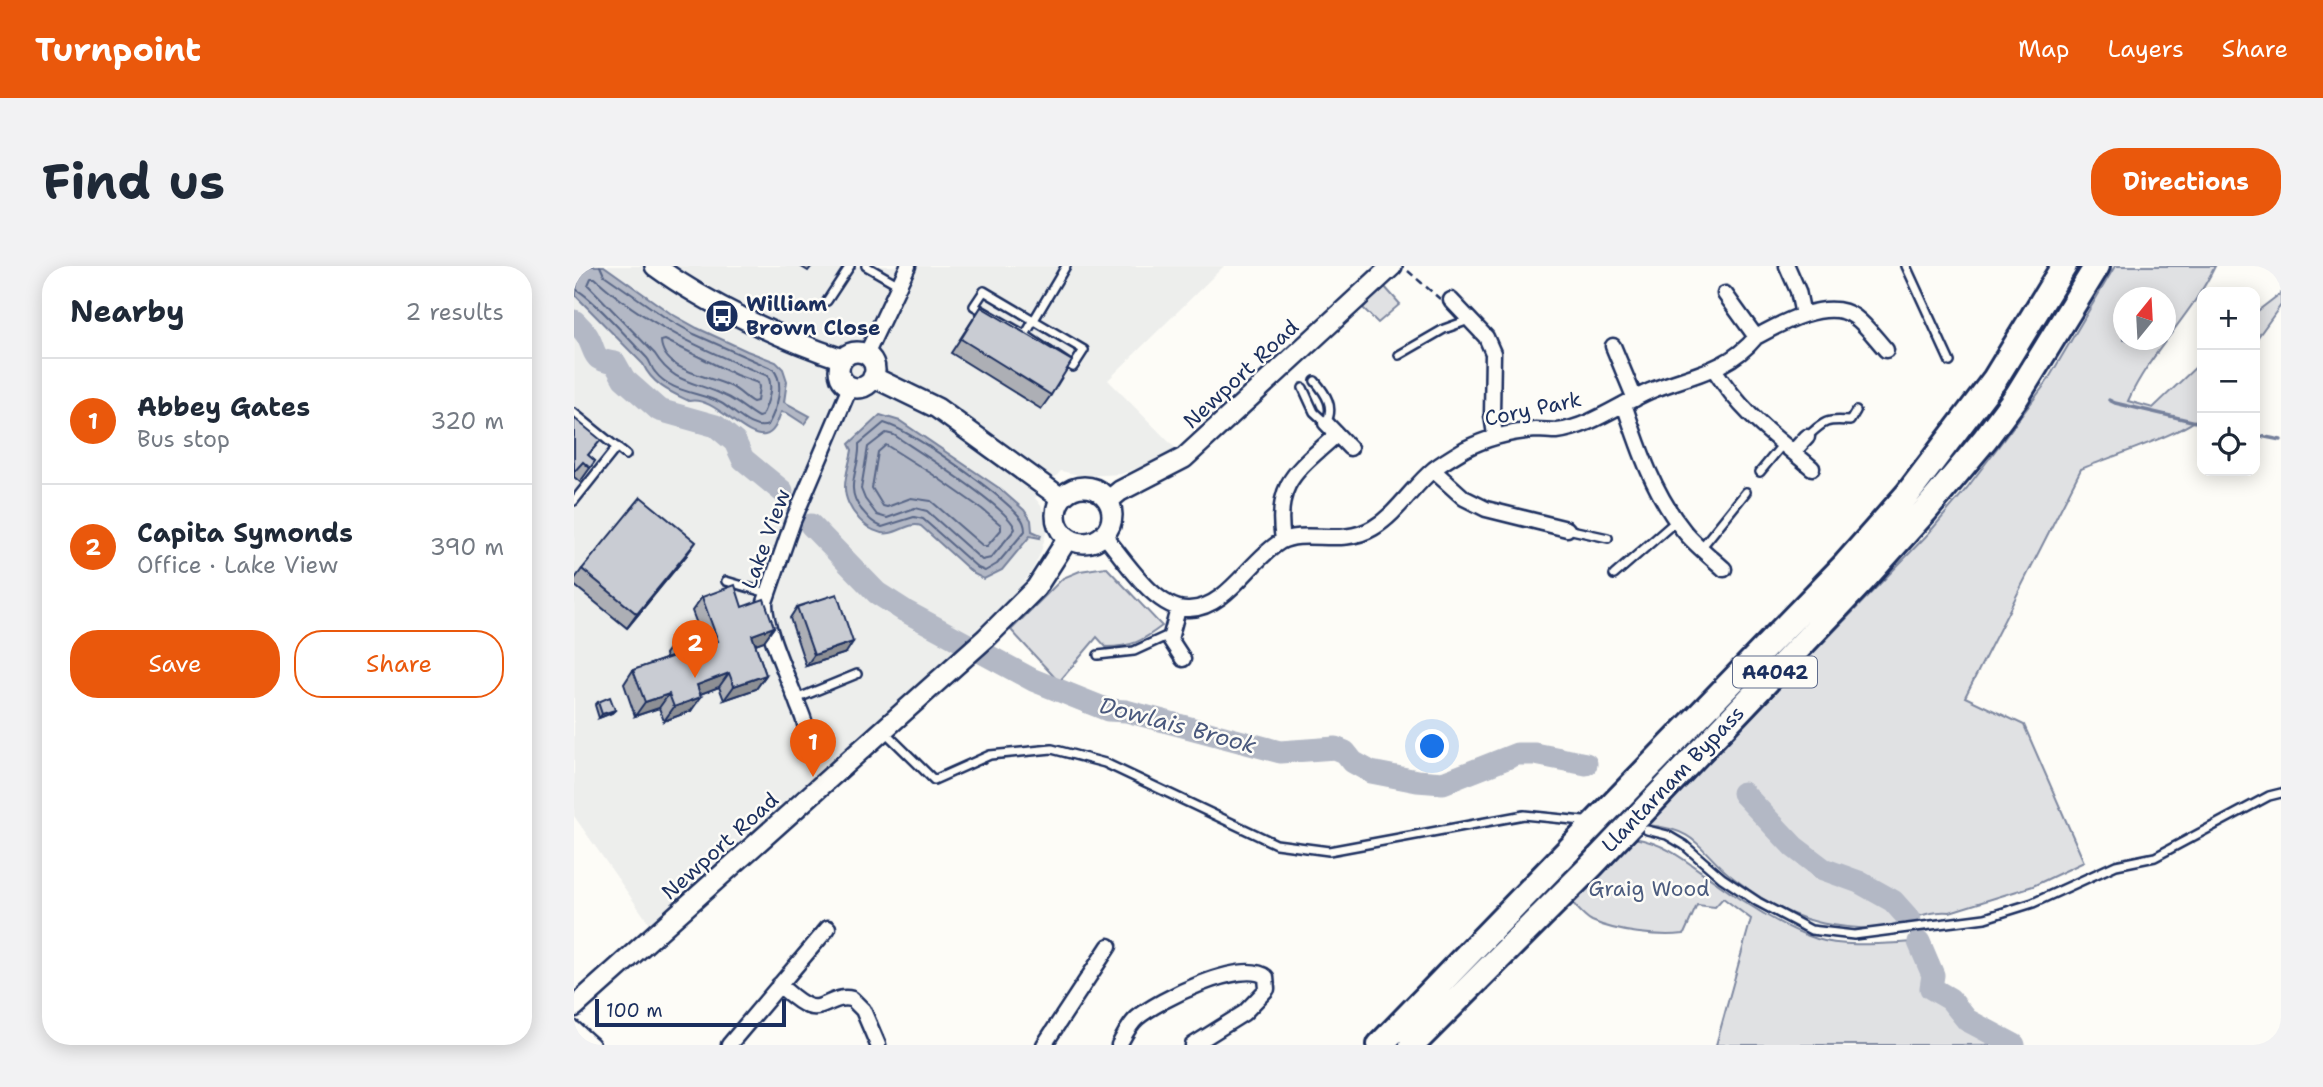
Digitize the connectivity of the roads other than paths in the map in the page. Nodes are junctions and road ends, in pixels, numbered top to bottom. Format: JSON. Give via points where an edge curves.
{"nodes":[{"id":1,"x":656,"y":266,"type":"edge"},
{"id":2,"x":850,"y":266,"type":"edge"},
{"id":3,"x":866,"y":266,"type":"edge"},
{"id":4,"x":908,"y":266,"type":"edge"},
{"id":5,"x":1392,"y":266,"type":"edge"},
{"id":6,"x":1787,"y":266,"type":"edge"},
{"id":7,"x":1906,"y":266,"type":"edge"},
{"id":8,"x":2064,"y":266,"type":"edge"},
{"id":9,"x":2097,"y":266,"type":"edge"},
{"id":10,"x":1063,"y":267,"type":"edge"},
{"id":11,"x":899,"y":285,"type":"junction"},
{"id":12,"x":1725,"y":294,"type":"dead end"},
{"id":13,"x":1451,"y":300,"type":"road end"},
{"id":14,"x":827,"y":301,"type":"dead end"},
{"id":15,"x":1803,"y":315,"type":"junction"},
{"id":16,"x":1469,"y":320,"type":"junction"},
{"id":17,"x":1033,"y":321,"type":"junction"},
{"id":18,"x":1025,"y":335,"type":"junction"},
{"id":19,"x":1756,"y":337,"type":"junction"},
{"id":20,"x":1613,"y":346,"type":"dead end"},
{"id":21,"x":1886,"y":350,"type":"dead end"},
{"id":22,"x":866,"y":355,"type":"junction"},
{"id":23,"x":1399,"y":355,"type":"dead end"},
{"id":24,"x":842,"y":359,"type":"junction"},
{"id":25,"x":1950,"y":362,"type":"dead end"},
{"id":26,"x":1714,"y":369,"type":"junction"},
{"id":27,"x":873,"y":377,"type":"junction"},
{"id":28,"x":1315,"y":381,"type":"dead end"},
{"id":29,"x":850,"y":387,"type":"junction"},
{"id":30,"x":1303,"y":388,"type":"dead end"},
{"id":31,"x":1630,"y":401,"type":"junction"},
{"id":32,"x":1856,"y":411,"type":"dead end"},
{"id":33,"x":574,"y":413,"type":"edge"},
{"id":34,"x":1326,"y":423,"type":"junction"},
{"id":35,"x":1336,"y":435,"type":"junction"},
{"id":36,"x":1495,"y":435,"type":"junction"},
{"id":37,"x":1807,"y":437,"type":"joint"},
{"id":38,"x":617,"y":447,"type":"junction"},
{"id":39,"x":1350,"y":448,"type":"dead end"},
{"id":40,"x":1788,"y":448,"type":"junction"},
{"id":41,"x":626,"y":455,"type":"dead end"},
{"id":42,"x":1812,"y":468,"type":"dead end"},
{"id":43,"x":1433,"y":470,"type":"junction"},
{"id":44,"x":1760,"y":472,"type":"dead end"},
{"id":45,"x":1746,"y":492,"type":"dead end"},
{"id":46,"x":1061,"y":498,"type":"junction"},
{"id":47,"x":1109,"y":500,"type":"junction"},
{"id":48,"x":574,"y":501,"type":"edge"},
{"id":49,"x":1676,"y":520,"type":"junction"},
{"id":50,"x":1567,"y":529,"type":"joint"},
{"id":51,"x":1104,"y":535,"type":"junction"},
{"id":52,"x":1068,"y":538,"type":"junction"},
{"id":53,"x":1608,"y":538,"type":"dead end"},
{"id":54,"x":1283,"y":540,"type":"junction"},
{"id":55,"x":1701,"y":548,"type":"junction"},
{"id":56,"x":1724,"y":569,"type":"dead end"},
{"id":57,"x":1614,"y":575,"type":"dead end"},
{"id":58,"x":726,"y":581,"type":"dead end"},
{"id":59,"x":767,"y":593,"type":"junction"},
{"id":60,"x":1178,"y":610,"type":"junction"},
{"id":61,"x":1172,"y":634,"type":"junction"},
{"id":62,"x":1098,"y":655,"type":"dead end"},
{"id":63,"x":1183,"y":659,"type":"dead end"},
{"id":64,"x":857,"y":674,"type":"dead end"},
{"id":65,"x":796,"y":699,"type":"junction"},
{"id":66,"x":883,"y":730,"type":"junction"},
{"id":67,"x":802,"y":746,"type":"dead end"},
{"id":68,"x":2281,"y":793,"type":"edge"},
{"id":69,"x":1583,"y":821,"type":"dead end"},
{"id":70,"x":1647,"y":830,"type":"dead end"},
{"id":71,"x":828,"y":928,"type":"dead end"},
{"id":72,"x":1109,"y":946,"type":"dead end"},
{"id":73,"x":779,"y":985,"type":"junction"},
{"id":74,"x":574,"y":1007,"type":"edge"},
{"id":75,"x":574,"y":1029,"type":"edge"},
{"id":76,"x":592,"y":1045,"type":"edge"},
{"id":77,"x":729,"y":1045,"type":"edge"},
{"id":78,"x":878,"y":1045,"type":"edge"},
{"id":79,"x":1044,"y":1045,"type":"edge"},
{"id":80,"x":1119,"y":1045,"type":"edge"},
{"id":81,"x":1193,"y":1045,"type":"edge"},
{"id":82,"x":1380,"y":1045,"type":"edge"},
{"id":83,"x":1412,"y":1045,"type":"edge"}],
"edges":[{"from":1,"to":24,"type":"street","via":[[762,326]]},
{"from":2,"to":14,"type":"lane"},
{"from":3,"to":11,"type":"lane"},
{"from":4,"to":11,"type":"street"},
{"from":5,"to":47,"type":"street","name":"Newport Road","via":[[1184,458]]},
{"from":6,"to":15,"type":"street"},
{"from":7,"to":25,"type":"lane"},
{"from":8,"to":82,"type":"highway","name":"Llantarnam Bypass","number":"A4042","via":[[1996,379],[1907,495],[1846,564]]},
{"from":9,"to":83,"type":"highway","name":"Llantarnam Bypass","number":"A4042","via":[[2017,396],[1925,512],[1592,865]]},
{"from":10,"to":17,"type":"lane"},
{"from":11,"to":22,"type":"street"},
{"from":12,"to":19,"type":"street"},
{"from":13,"to":16,"type":"street"},
{"from":15,"to":19,"type":"street","name":"Cory Park"},
{"from":15,"to":21,"type":"street","name":"Cory Park","via":[[1839,310],[1854,316]]},
{"from":16,"to":23,"type":"lane"},
{"from":16,"to":36,"type":"street","via":[[1486,337],[1493,353]]},
{"from":17,"to":18,"type":"lane"},
{"from":17,"to":18,"type":"lane","via":[[984,291],[974,306]]},
{"from":17,"to":18,"type":"lane","via":[[1084,350],[1073,367]]},
{"from":19,"to":26,"type":"street","name":"Cory Park","via":[[1744,352]]},
{"from":20,"to":31,"type":"street"},
{"from":22,"to":24,"type":"street","via":[[853,353]]},
{"from":22,"to":27,"type":"street","via":[[874,365]]},
{"from":24,"to":29,"type":"street","via":[[840,378]]},
{"from":26,"to":31,"type":"street","name":"Cory Park"},
{"from":26,"to":40,"type":"street","via":[[1746,413]]},
{"from":27,"to":29,"type":"street","via":[[864,387]]},
{"from":27,"to":46,"type":"street","via":[[937,408]]},
{"from":28,"to":34,"type":"lane","via":[[1330,404]]},
{"from":29,"to":59,"type":"street","name":"Lake View"},
{"from":30,"to":34,"type":"lane","via":[[1314,412]]},
{"from":31,"to":36,"type":"street","name":"Cory Park","via":[[1570,428]]},
{"from":31,"to":49,"type":"street","via":[[1653,481]]},
{"from":32,"to":37,"type":"lane","via":[[1850,421],[1826,421]]},
{"from":33,"to":38,"type":"lane"},
{"from":34,"to":35,"type":"street"},
{"from":35,"to":39,"type":"street"},
{"from":35,"to":54,"type":"street","via":[[1292,478],[1282,498]]},
{"from":36,"to":43,"type":"street","name":"Cory Park"},
{"from":37,"to":40,"type":"street"},
{"from":38,"to":41,"type":"lane"},
{"from":38,"to":48,"type":"lane"},
{"from":40,"to":42,"type":"street"},
{"from":40,"to":44,"type":"lane"},
{"from":43,"to":50,"type":"street","via":[[1464,498],[1486,509]]},
{"from":43,"to":54,"type":"street","name":"Cory Park","via":[[1386,520],[1370,530],[1353,537]]},
{"from":45,"to":55,"type":"lane"},
{"from":46,"to":47,"type":"street","via":[[1086,486]]},
{"from":46,"to":52,"type":"street","via":[[1057,524]]},
{"from":47,"to":51,"type":"street","via":[[1113,518]]},
{"from":49,"to":55,"type":"street"},
{"from":49,"to":57,"type":"lane"},
{"from":50,"to":53,"type":"lane"},
{"from":51,"to":52,"type":"street","via":[[1083,543]]},
{"from":51,"to":60,"type":"street","via":[[1158,598]]},
{"from":52,"to":66,"type":"street","name":"Newport Road","via":[[1036,588]]},
{"from":54,"to":60,"type":"street","via":[[1259,557],[1224,596]]},
{"from":55,"to":56,"type":"street"},
{"from":58,"to":59,"type":"lane"},
{"from":59,"to":65,"type":"street","name":"Lake View","via":[[765,608]]},
{"from":60,"to":61,"type":"street"},
{"from":61,"to":62,"type":"lane","via":[[1134,651]]},
{"from":61,"to":63,"type":"street","via":[[1170,639]]},
{"from":64,"to":65,"type":"lane"},
{"from":65,"to":67,"type":"street","name":"Lake View","via":[[808,733]]},
{"from":66,"to":69,"type":"lane","via":[[934,780],[989,755],[1052,749],[1105,763],[1276,844],[1303,848],[1329,851],[1524,815]]},
{"from":66,"to":74,"type":"street","name":"Newport Road"},
{"from":68,"to":70,"type":"lane","via":[[2155,856],[2116,865],[2033,903],[1985,918],[1854,935],[1811,930],[1722,878],[1684,845]]},
{"from":71,"to":73,"type":"street"},
{"from":72,"to":79,"type":"street"},
{"from":73,"to":77,"type":"street"},
{"from":73,"to":78,"type":"street","via":[[810,1007],[838,998],[852,999],[863,1010]]},
{"from":75,"to":76,"type":"street"},
{"from":80,"to":81,"type":"street","via":[[1136,1019],[1185,989],[1250,972],[1266,977],[1267,989],[1244,1013]]}]}
